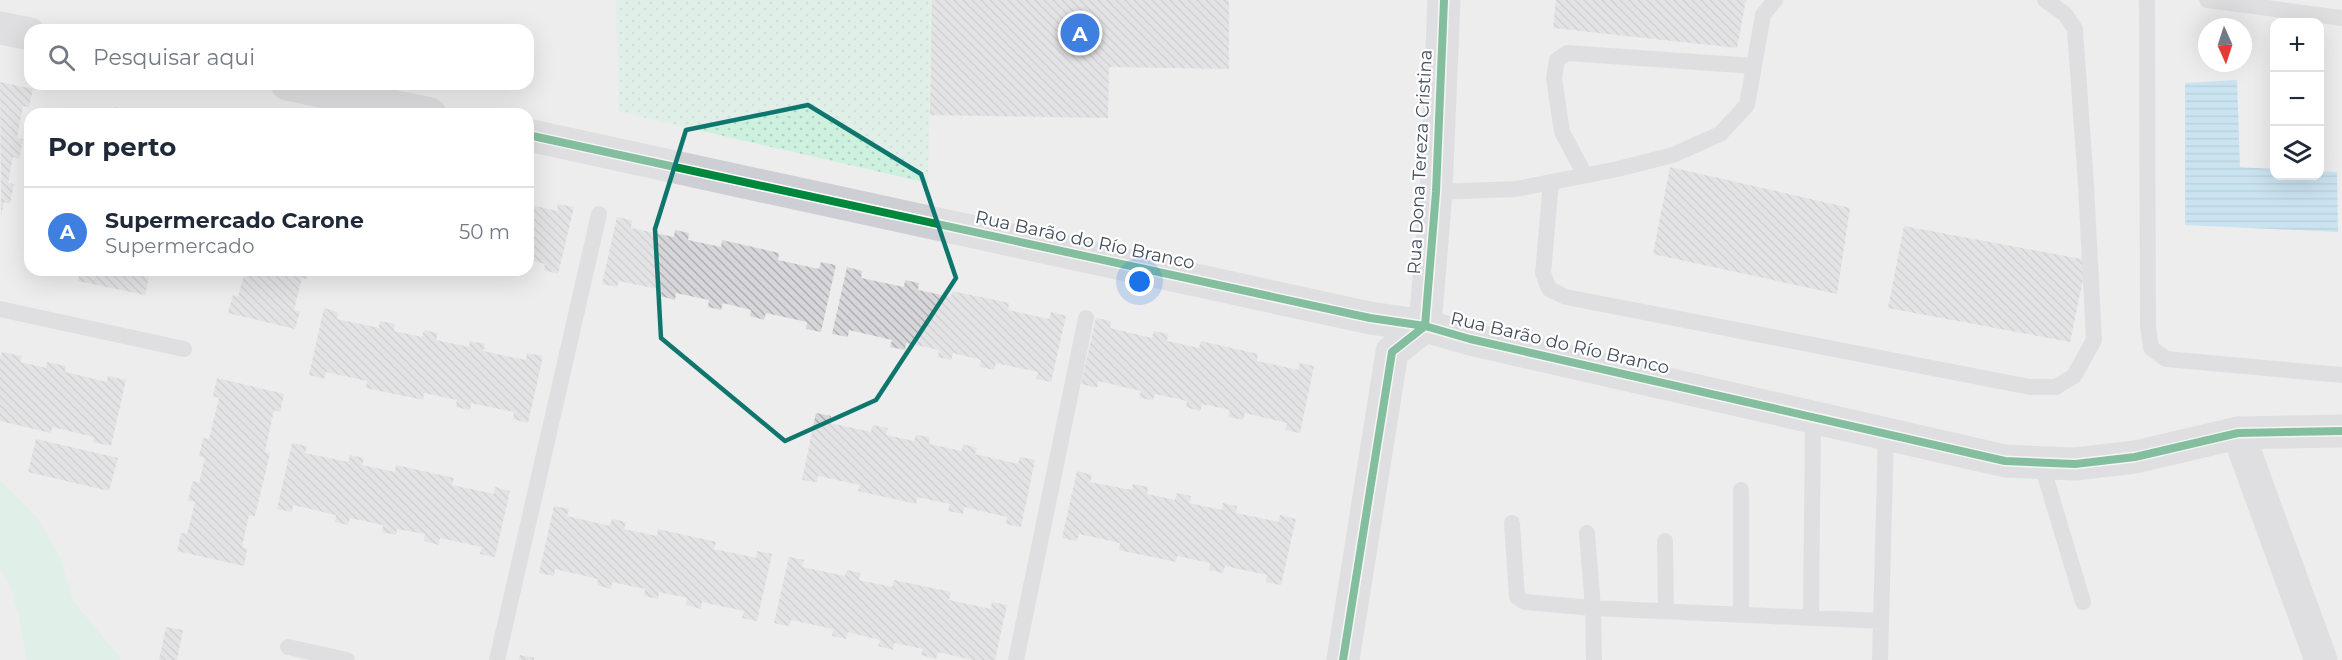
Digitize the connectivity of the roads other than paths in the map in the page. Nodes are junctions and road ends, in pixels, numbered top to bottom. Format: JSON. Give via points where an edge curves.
{"nodes":[{"id":1,"x":1444,"y":0,"type":"edge"},
{"id":2,"x":1775,"y":0,"type":"edge"},
{"id":3,"x":2045,"y":0,"type":"edge"},
{"id":4,"x":2147,"y":0,"type":"edge"},
{"id":5,"x":2207,"y":0,"type":"edge"},
{"id":6,"x":2342,"y":18,"type":"edge"},
{"id":7,"x":0,"y":28,"type":"edge"},
{"id":8,"x":24,"y":33,"type":"edge"},
{"id":9,"x":1754,"y":66,"type":"junction"},
{"id":10,"x":316,"y":90,"type":"edge"},
{"id":11,"x":401,"y":108,"type":"edge"},
{"id":12,"x":534,"y":136,"type":"edge"},
{"id":13,"x":1585,"y":175,"type":"junction"},
{"id":14,"x":1551,"y":182,"type":"junction"},
{"id":15,"x":1436,"y":192,"type":"junction"},
{"id":16,"x":599,"y":214,"type":"dead end"},
{"id":17,"x":0,"y":309,"type":"edge"},
{"id":18,"x":1086,"y":318,"type":"dead end"},
{"id":19,"x":1425,"y":327,"type":"junction"},
{"id":20,"x":184,"y":349,"type":"dead end"},
{"id":21,"x":2342,"y":375,"type":"edge"},
{"id":22,"x":1813,"y":417,"type":"junction"},
{"id":23,"x":2342,"y":431,"type":"edge"},
{"id":24,"x":2238,"y":433,"type":"junction"},
{"id":25,"x":1887,"y":434,"type":"junction"},
{"id":26,"x":2041,"y":462,"type":"junction"},
{"id":27,"x":1741,"y":490,"type":"dead end"},
{"id":28,"x":1512,"y":524,"type":"dead end"},
{"id":29,"x":1587,"y":533,"type":"dead end"},
{"id":30,"x":1665,"y":541,"type":"dead end"},
{"id":31,"x":2084,"y":602,"type":"dead end"},
{"id":32,"x":1593,"y":608,"type":"junction"},
{"id":33,"x":1666,"y":611,"type":"junction"},
{"id":34,"x":1741,"y":615,"type":"junction"},
{"id":35,"x":1811,"y":618,"type":"junction"},
{"id":36,"x":1881,"y":621,"type":"junction"},
{"id":37,"x":288,"y":646,"type":"dead end"},
{"id":38,"x":347,"y":660,"type":"edge"},
{"id":39,"x":497,"y":660,"type":"edge"},
{"id":40,"x":1016,"y":660,"type":"edge"},
{"id":41,"x":1343,"y":660,"type":"edge"},
{"id":42,"x":1593,"y":660,"type":"edge"},
{"id":43,"x":1880,"y":660,"type":"edge"},
{"id":44,"x":2321,"y":660,"type":"edge"}],
"edges":[{"from":1,"to":15,"type":"street","name":"Rua Dona Tereza Cristina"},
{"from":2,"to":9,"type":"lane","via":[[1763,15]]},
{"from":3,"to":14,"type":"lane","via":[[2075,28],[2094,340],[2074,376],[2056,387],[2030,387],[1566,297],[1549,289],[1543,273]]},
{"from":4,"to":21,"type":"lane","via":[[2151,348],[2166,359]]},
{"from":5,"to":6,"type":"lane"},
{"from":7,"to":8,"type":"street"},
{"from":9,"to":13,"type":"lane","via":[[1747,105],[1720,134],[1673,155]]},
{"from":9,"to":13,"type":"lane","via":[[1585,53],[1567,54],[1557,60],[1554,78],[1562,132]]},
{"from":10,"to":11,"type":"street"},
{"from":12,"to":19,"type":"street","name":"Rua Barão do Río Branco"},
{"from":13,"to":14,"type":"lane"},
{"from":14,"to":15,"type":"lane","via":[[1516,189]]},
{"from":15,"to":19,"type":"street","name":"Rua Dona Tereza Cristina"},
{"from":16,"to":39,"type":"lane"},
{"from":17,"to":20,"type":"lane"},
{"from":18,"to":40,"type":"lane"},
{"from":19,"to":22,"type":"street","name":"Rua Barão do Río Branco"},
{"from":19,"to":41,"type":"street","via":[[1392,352]]},
{"from":22,"to":25,"type":"street","name":"Rua Barão do Río Branco"},
{"from":22,"to":35,"type":"lane"},
{"from":23,"to":24,"type":"street","name":"Rua Barão do Río Branco"},
{"from":24,"to":26,"type":"street","name":"Rua Barão do Río Branco","via":[[2135,457],[2075,464]]},
{"from":24,"to":44,"type":"street"},
{"from":25,"to":26,"type":"street","name":"Rua Barão do Río Branco","via":[[2005,460]]},
{"from":25,"to":36,"type":"lane"},
{"from":26,"to":31,"type":"lane"},
{"from":27,"to":34,"type":"lane"},
{"from":28,"to":32,"type":"lane","via":[[1517,597],[1525,602]]},
{"from":29,"to":32,"type":"lane"},
{"from":30,"to":33,"type":"lane"},
{"from":32,"to":33,"type":"lane"},
{"from":32,"to":42,"type":"lane"},
{"from":33,"to":34,"type":"lane"},
{"from":34,"to":35,"type":"lane"},
{"from":35,"to":36,"type":"lane"},
{"from":36,"to":43,"type":"lane"},
{"from":37,"to":38,"type":"lane"}]}
